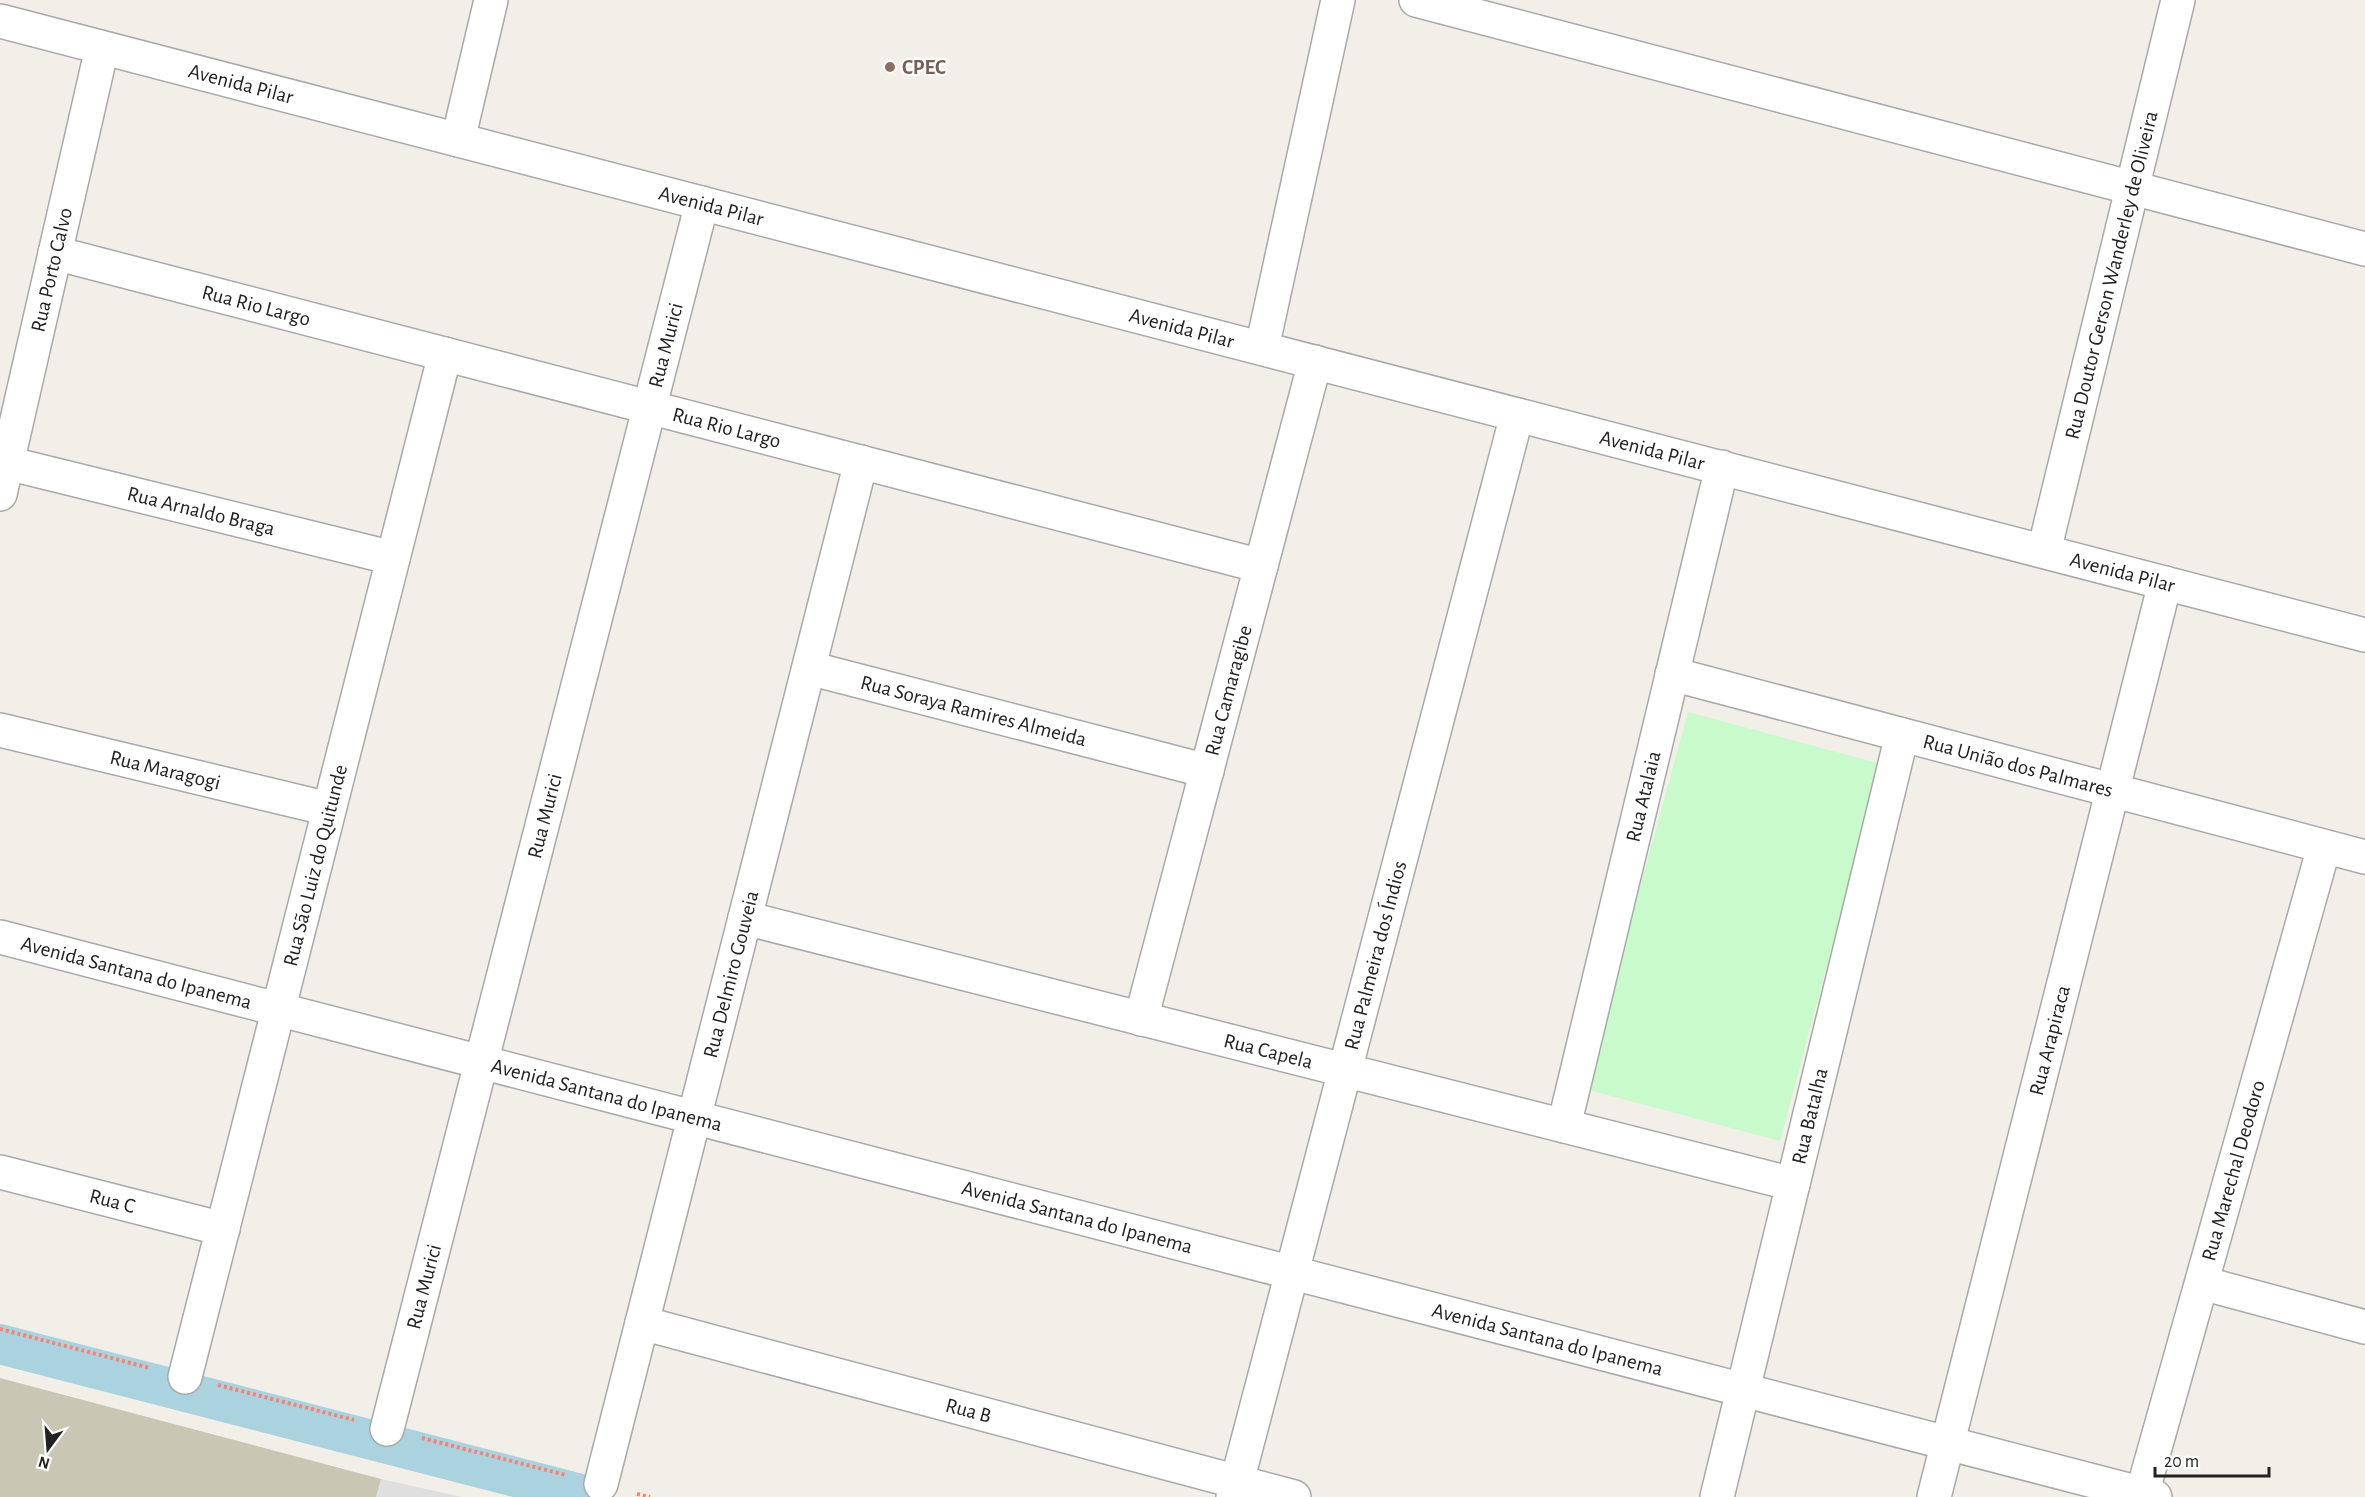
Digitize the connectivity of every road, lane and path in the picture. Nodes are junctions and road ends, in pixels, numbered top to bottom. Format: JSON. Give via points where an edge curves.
{"nodes":[{"id":1,"x":491,"y":0,"type":"edge"},
{"id":2,"x":1338,"y":0,"type":"edge"},
{"id":3,"x":1416,"y":0,"type":"edge"},
{"id":4,"x":2178,"y":0,"type":"edge"},
{"id":5,"x":0,"y":21,"type":"edge"},
{"id":6,"x":102,"y":48,"type":"junction"},
{"id":7,"x":458,"y":140,"type":"junction"},
{"id":8,"x":2132,"y":188,"type":"junction"},
{"id":9,"x":702,"y":203,"type":"junction"},
{"id":10,"x":2365,"y":249,"type":"edge"},
{"id":11,"x":55,"y":253,"type":"junction"},
{"id":12,"x":1262,"y":348,"type":"junction"},
{"id":13,"x":445,"y":354,"type":"junction"},
{"id":14,"x":1315,"y":362,"type":"junction"},
{"id":15,"x":650,"y":407,"type":"junction"},
{"id":16,"x":1517,"y":415,"type":"junction"},
{"id":17,"x":861,"y":462,"type":"junction"},
{"id":18,"x":1722,"y":467,"type":"junction"},
{"id":19,"x":3,"y":479,"type":"edge"},
{"id":20,"x":2044,"y":551,"type":"junction"},
{"id":21,"x":393,"y":558,"type":"junction"},
{"id":22,"x":1261,"y":566,"type":"junction"},
{"id":23,"x":2165,"y":583,"type":"junction"},
{"id":24,"x":2365,"y":635,"type":"edge"},
{"id":25,"x":809,"y":668,"type":"junction"},
{"id":26,"x":1672,"y":674,"type":"junction"},
{"id":27,"x":0,"y":730,"type":"edge"},
{"id":28,"x":1902,"y":735,"type":"junction"},
{"id":29,"x":1207,"y":771,"type":"junction"},
{"id":30,"x":2112,"y":790,"type":"junction"},
{"id":31,"x":329,"y":810,"type":"junction"},
{"id":32,"x":2324,"y":847,"type":"junction"},
{"id":33,"x":2365,"y":857,"type":"edge"},
{"id":34,"x":745,"y":918,"type":"junction"},
{"id":35,"x":0,"y":937,"type":"edge"},
{"id":36,"x":278,"y":1009,"type":"junction"},
{"id":37,"x":1141,"y":1019,"type":"junction"},
{"id":38,"x":482,"y":1062,"type":"junction"},
{"id":39,"x":1345,"y":1071,"type":"junction"},
{"id":40,"x":694,"y":1117,"type":"junction"},
{"id":41,"x":1564,"y":1126,"type":"junction"},
{"id":42,"x":0,"y":1172,"type":"edge"},
{"id":43,"x":1793,"y":1184,"type":"junction"},
{"id":44,"x":223,"y":1228,"type":"junction"},
{"id":45,"x":1292,"y":1272,"type":"junction"},
{"id":46,"x":2202,"y":1283,"type":"junction"},
{"id":47,"x":642,"y":1323,"type":"junction"},
{"id":48,"x":2365,"y":1327,"type":"edge"},
{"id":49,"x":0,"y":1329,"type":"edge"},
{"id":50,"x":185,"y":1377,"type":"junction"},
{"id":51,"x":1743,"y":1390,"type":"junction"},
{"id":52,"x":387,"y":1429,"type":"junction"},
{"id":53,"x":1948,"y":1443,"type":"junction"},
{"id":54,"x":601,"y":1484,"type":"junction"},
{"id":55,"x":1235,"y":1490,"type":"edge"},
{"id":56,"x":2149,"y":1495,"type":"edge"},
{"id":57,"x":650,"y":1497,"type":"edge"},
{"id":58,"x":1293,"y":1497,"type":"edge"},
{"id":59,"x":1717,"y":1497,"type":"edge"},
{"id":60,"x":1934,"y":1497,"type":"edge"}],
"edges":[{"from":1,"to":7,"type":"street"},
{"from":2,"to":12,"type":"street"},
{"from":3,"to":8,"type":"street"},
{"from":4,"to":8,"type":"street","name":"Rua Doutor Gerson Wanderley de Oliveira"},
{"from":5,"to":6,"type":"street","name":"Avenida Pilar"},
{"from":6,"to":7,"type":"street","name":"Avenida Pilar"},
{"from":6,"to":11,"type":"street","name":"Rua Porto Calvo"},
{"from":7,"to":9,"type":"street","name":"Avenida Pilar"},
{"from":8,"to":10,"type":"street"},
{"from":8,"to":20,"type":"street","name":"Rua Doutor Gerson Wanderley de Oliveira"},
{"from":9,"to":12,"type":"street","name":"Avenida Pilar"},
{"from":9,"to":15,"type":"street","name":"Rua Murici"},
{"from":11,"to":13,"type":"street","name":"Rua Rio Largo"},
{"from":11,"to":19,"type":"street","name":"Rua Porto Calvo"},
{"from":12,"to":14,"type":"street","name":"Avenida Pilar"},
{"from":13,"to":15,"type":"street","name":"Rua Rio Largo"},
{"from":13,"to":21,"type":"street","name":"Rua São Luiz do Quitunde"},
{"from":14,"to":16,"type":"street","name":"Avenida Pilar"},
{"from":14,"to":22,"type":"street","name":"Rua Camaragibe"},
{"from":15,"to":17,"type":"street","name":"Rua Rio Largo"},
{"from":15,"to":38,"type":"street","name":"Rua Murici"},
{"from":16,"to":18,"type":"street","name":"Avenida Pilar"},
{"from":16,"to":39,"type":"street","name":"Rua Palmeira dos Índios"},
{"from":17,"to":22,"type":"street","name":"Rua Rio Largo"},
{"from":17,"to":25,"type":"street","name":"Rua Delmiro Gouveia"},
{"from":18,"to":20,"type":"street","name":"Avenida Pilar"},
{"from":18,"to":26,"type":"street","name":"Rua Atalaia"},
{"from":19,"to":21,"type":"street","name":"Rua Arnaldo Braga"},
{"from":20,"to":23,"type":"street","name":"Avenida Pilar"},
{"from":21,"to":31,"type":"street","name":"Rua São Luiz do Quitunde"},
{"from":22,"to":29,"type":"street","name":"Rua Camaragibe"},
{"from":23,"to":24,"type":"street","name":"Avenida Pilar"},
{"from":23,"to":30,"type":"street","name":"Rua Arapiraca"},
{"from":25,"to":29,"type":"street","name":"Rua Soraya Ramires Almeida"},
{"from":25,"to":34,"type":"street","name":"Rua Delmiro Gouveia"},
{"from":26,"to":28,"type":"street","name":"Rua União dos Palmares"},
{"from":26,"to":41,"type":"street","name":"Rua Atalaia"},
{"from":27,"to":31,"type":"street","name":"Rua Maragogi"},
{"from":28,"to":30,"type":"street","name":"Rua União dos Palmares"},
{"from":28,"to":43,"type":"street","name":"Rua Batalha"},
{"from":29,"to":37,"type":"street","name":"Rua Camaragibe"},
{"from":30,"to":32,"type":"street","name":"Rua União dos Palmares"},
{"from":30,"to":53,"type":"street","name":"Rua Arapiraca"},
{"from":31,"to":36,"type":"street","name":"Rua São Luiz do Quitunde"},
{"from":32,"to":33,"type":"street","name":"Rua União dos Palmares"},
{"from":32,"to":46,"type":"street","name":"Rua Marechal Deodoro"},
{"from":34,"to":37,"type":"street","name":"Rua Capela"},
{"from":34,"to":40,"type":"street","name":"Rua Delmiro Gouveia"},
{"from":35,"to":36,"type":"street","name":"Avenida Santana do Ipanema"},
{"from":36,"to":38,"type":"street","name":"Avenida Santana do Ipanema"},
{"from":36,"to":44,"type":"street","name":"Rua São Luiz do Quitunde"},
{"from":37,"to":39,"type":"street","name":"Rua Capela"},
{"from":38,"to":40,"type":"street","name":"Avenida Santana do Ipanema"},
{"from":38,"to":52,"type":"street","name":"Rua Murici"},
{"from":39,"to":41,"type":"street","name":"Rua Capela"},
{"from":39,"to":45,"type":"street","name":"Rua Palmeira dos Índios"},
{"from":40,"to":45,"type":"street","name":"Avenida Santana do Ipanema"},
{"from":40,"to":47,"type":"street","name":"Rua Delmiro Gouveia"},
{"from":41,"to":43,"type":"street","name":"Rua Capela"},
{"from":42,"to":44,"type":"street","name":"Rua C"},
{"from":43,"to":51,"type":"street","name":"Rua Batalha"},
{"from":44,"to":50,"type":"street","name":"Rua São Luiz do Quitunde"},
{"from":45,"to":51,"type":"street","name":"Avenida Santana do Ipanema"},
{"from":45,"to":55,"type":"street","name":"Rua Palmeira dos Índios"},
{"from":46,"to":48,"type":"street"},
{"from":46,"to":56,"type":"street","name":"Rua Marechal Deodoro"},
{"from":47,"to":54,"type":"street","name":"Rua Delmiro Gouveia"},
{"from":47,"to":55,"type":"street","name":"Rua B"},
{"from":49,"to":50,"type":"path"},
{"from":50,"to":52,"type":"path"},
{"from":51,"to":53,"type":"street","name":"Avenida Santana do Ipanema"},
{"from":51,"to":59,"type":"street","name":"Rua Batalha"},
{"from":52,"to":54,"type":"path"},
{"from":53,"to":56,"type":"street","name":"Avenida Santana do Ipanema"},
{"from":53,"to":60,"type":"street","name":"Rua Arapiraca"},
{"from":54,"to":57,"type":"path"},
{"from":55,"to":58,"type":"street","name":"Rua B"}]}
